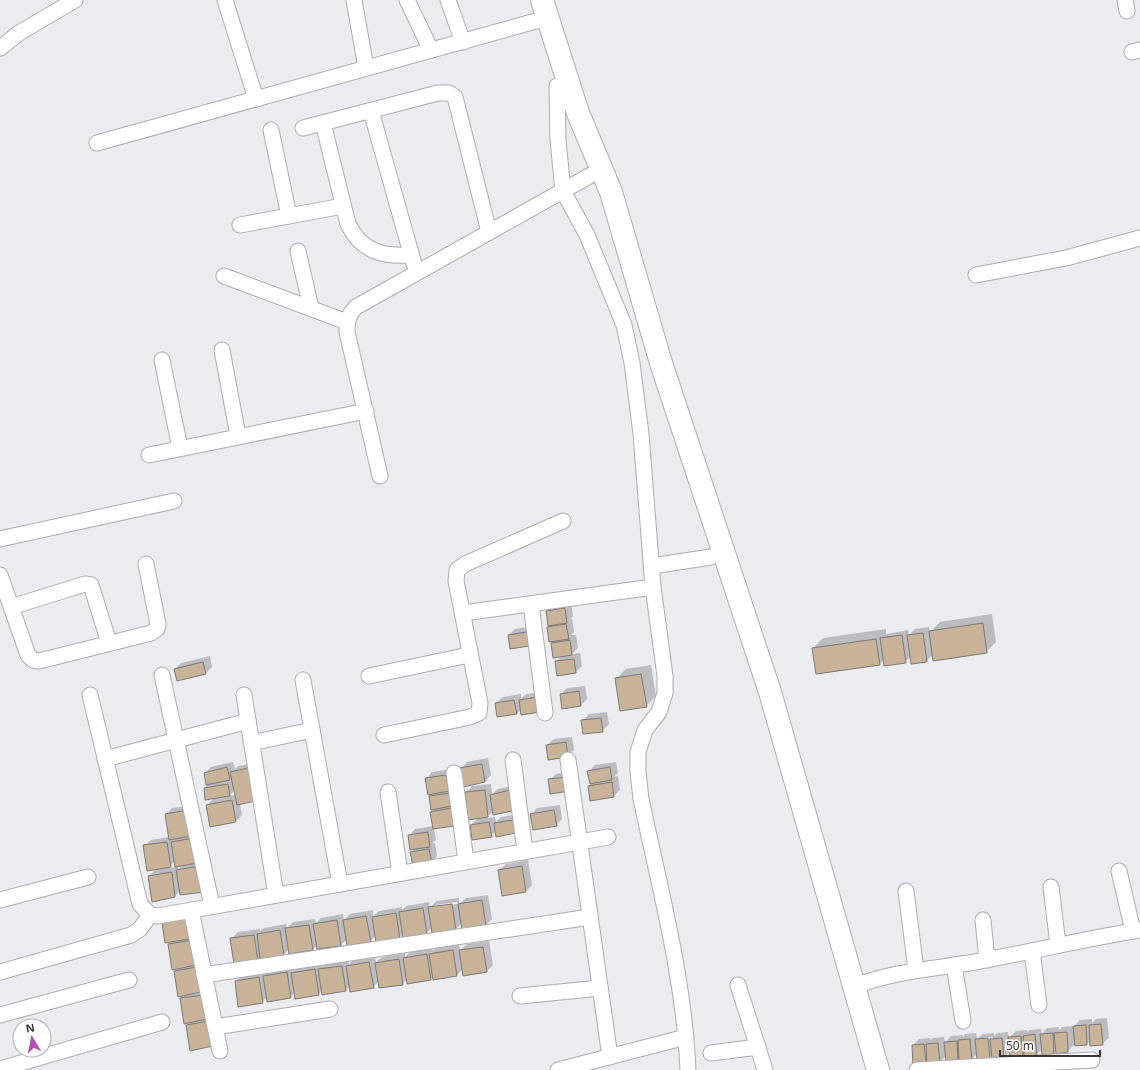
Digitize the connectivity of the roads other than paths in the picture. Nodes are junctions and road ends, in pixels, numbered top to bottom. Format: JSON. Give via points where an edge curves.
{"nodes":[{"id":1,"x":76,"y":0,"type":"edge"},
{"id":2,"x":225,"y":0,"type":"edge"},
{"id":3,"x":354,"y":0,"type":"edge"},
{"id":4,"x":407,"y":0,"type":"edge"},
{"id":5,"x":448,"y":0,"type":"edge"},
{"id":6,"x":536,"y":6,"type":"edge"},
{"id":7,"x":463,"y":42,"type":"junction"},
{"id":8,"x":0,"y":48,"type":"edge"},
{"id":9,"x":431,"y":50,"type":"junction"},
{"id":10,"x":366,"y":68,"type":"junction"},
{"id":11,"x":557,"y":86,"type":"junction"},
{"id":12,"x":256,"y":99,"type":"junction"},
{"id":13,"x":371,"y":111,"type":"junction"},
{"id":14,"x":323,"y":123,"type":"junction"},
{"id":15,"x":303,"y":128,"type":"dead end"},
{"id":16,"x":271,"y":130,"type":"dead end"},
{"id":17,"x":97,"y":143,"type":"dead end"},
{"id":18,"x":591,"y":175,"type":"junction"},
{"id":19,"x":563,"y":191,"type":"junction"},
{"id":20,"x":343,"y":206,"type":"junction"},
{"id":21,"x":289,"y":216,"type":"junction"},
{"id":22,"x":240,"y":225,"type":"dead end"},
{"id":23,"x":489,"y":232,"type":"junction"},
{"id":24,"x":1140,"y":238,"type":"edge"},
{"id":25,"x":298,"y":251,"type":"dead end"},
{"id":26,"x":411,"y":256,"type":"junction"},
{"id":27,"x":416,"y":273,"type":"junction"},
{"id":28,"x":976,"y":275,"type":"dead end"},
{"id":29,"x":224,"y":276,"type":"dead end"},
{"id":30,"x":311,"y":308,"type":"junction"},
{"id":31,"x":347,"y":322,"type":"junction"},
{"id":32,"x":222,"y":350,"type":"dead end"},
{"id":33,"x":162,"y":360,"type":"dead end"},
{"id":34,"x":366,"y":411,"type":"junction"},
{"id":35,"x":238,"y":436,"type":"junction"},
{"id":36,"x":180,"y":448,"type":"junction"},
{"id":37,"x":149,"y":455,"type":"dead end"},
{"id":38,"x":380,"y":476,"type":"dead end"},
{"id":39,"x":174,"y":501,"type":"dead end"},
{"id":40,"x":563,"y":521,"type":"dead end"},
{"id":41,"x":0,"y":539,"type":"edge"},
{"id":42,"x":711,"y":557,"type":"junction"},
{"id":43,"x":146,"y":564,"type":"dead end"},
{"id":44,"x":652,"y":566,"type":"junction"},
{"id":45,"x":0,"y":576,"type":"edge"},
{"id":46,"x":653,"y":587,"type":"junction"},
{"id":47,"x":531,"y":604,"type":"junction"},
{"id":48,"x":10,"y":607,"type":"junction"},
{"id":49,"x":463,"y":613,"type":"junction"},
{"id":50,"x":109,"y":643,"type":"junction"},
{"id":51,"x":469,"y":655,"type":"junction"},
{"id":52,"x":162,"y":675,"type":"dead end"},
{"id":53,"x":369,"y":676,"type":"dead end"},
{"id":54,"x":303,"y":680,"type":"dead end"},
{"id":55,"x":90,"y":695,"type":"dead end"},
{"id":56,"x":244,"y":695,"type":"dead end"},
{"id":57,"x":545,"y":713,"type":"dead end"},
{"id":58,"x":248,"y":721,"type":"junction"},
{"id":59,"x":312,"y":730,"type":"junction"},
{"id":60,"x":384,"y":735,"type":"dead end"},
{"id":61,"x":177,"y":740,"type":"junction"},
{"id":62,"x":251,"y":743,"type":"junction"},
{"id":63,"x":105,"y":760,"type":"junction"},
{"id":64,"x":513,"y":760,"type":"dead end"},
{"id":65,"x":568,"y":760,"type":"dead end"},
{"id":66,"x":454,"y":773,"type":"dead end"},
{"id":67,"x":388,"y":792,"type":"dead end"},
{"id":68,"x":608,"y":837,"type":"dead end"},
{"id":69,"x":579,"y":842,"type":"junction"},
{"id":70,"x":525,"y":851,"type":"junction"},
{"id":71,"x":466,"y":861,"type":"junction"},
{"id":72,"x":1119,"y":871,"type":"dead end"},
{"id":73,"x":400,"y":873,"type":"junction"},
{"id":74,"x":88,"y":877,"type":"dead end"},
{"id":75,"x":340,"y":884,"type":"junction"},
{"id":76,"x":1051,"y":887,"type":"dead end"},
{"id":77,"x":906,"y":892,"type":"dead end"},
{"id":78,"x":276,"y":895,"type":"junction"},
{"id":79,"x":0,"y":900,"type":"edge"},
{"id":80,"x":212,"y":906,"type":"junction"},
{"id":81,"x":191,"y":910,"type":"junction"},
{"id":82,"x":150,"y":915,"type":"junction"},
{"id":83,"x":590,"y":917,"type":"junction"},
{"id":84,"x":983,"y":920,"type":"dead end"},
{"id":85,"x":1137,"y":930,"type":"edge"},
{"id":86,"x":1058,"y":945,"type":"junction"},
{"id":87,"x":1032,"y":951,"type":"junction"},
{"id":88,"x":987,"y":960,"type":"junction"},
{"id":89,"x":954,"y":966,"type":"junction"},
{"id":90,"x":916,"y":970,"type":"junction"},
{"id":91,"x":0,"y":972,"type":"edge"},
{"id":92,"x":204,"y":975,"type":"junction"},
{"id":93,"x":129,"y":980,"type":"dead end"},
{"id":94,"x":738,"y":984,"type":"dead end"},
{"id":95,"x":853,"y":987,"type":"junction"},
{"id":96,"x":600,"y":988,"type":"junction"},
{"id":97,"x":520,"y":996,"type":"dead end"},
{"id":98,"x":1039,"y":1006,"type":"dead end"},
{"id":99,"x":330,"y":1009,"type":"dead end"},
{"id":100,"x":0,"y":1015,"type":"edge"},
{"id":101,"x":162,"y":1022,"type":"dead end"},
{"id":102,"x":963,"y":1022,"type":"dead end"},
{"id":103,"x":215,"y":1027,"type":"junction"},
{"id":104,"x":686,"y":1037,"type":"junction"},
{"id":105,"x":758,"y":1046,"type":"junction"},
{"id":106,"x":220,"y":1051,"type":"dead end"},
{"id":107,"x":711,"y":1053,"type":"dead end"},
{"id":108,"x":610,"y":1057,"type":"junction"},
{"id":109,"x":1092,"y":1060,"type":"dead end"},
{"id":110,"x":0,"y":1069,"type":"edge"},
{"id":111,"x":558,"y":1070,"type":"edge"},
{"id":112,"x":688,"y":1070,"type":"edge"},
{"id":113,"x":765,"y":1070,"type":"edge"},
{"id":114,"x":862,"y":1070,"type":"edge"},
{"id":115,"x":878,"y":1070,"type":"edge"},
{"id":116,"x":917,"y":1070,"type":"edge"}],
"edges":[{"from":1,"to":8,"type":"street","via":[[19,33]]},
{"from":2,"to":12,"type":"street"},
{"from":3,"to":10,"type":"street"},
{"from":4,"to":9,"type":"street"},
{"from":5,"to":7,"type":"street"},
{"from":6,"to":7,"type":"street"},
{"from":6,"to":11,"type":"street"},
{"from":6,"to":95,"type":"street","via":[[611,192],[661,363],[770,692]]},
{"from":7,"to":9,"type":"street"},
{"from":9,"to":10,"type":"street"},
{"from":10,"to":12,"type":"street"},
{"from":11,"to":18,"type":"street"},
{"from":11,"to":19,"type":"street","via":[[558,140]]},
{"from":12,"to":17,"type":"street"},
{"from":13,"to":14,"type":"street"},
{"from":13,"to":23,"type":"street","via":[[438,94],[448,93],[454,97]]},
{"from":13,"to":26,"type":"street"},
{"from":14,"to":15,"type":"street"},
{"from":14,"to":20,"type":"street"},
{"from":16,"to":21,"type":"street"},
{"from":18,"to":19,"type":"street"},
{"from":18,"to":42,"type":"street","via":[[648,367]]},
{"from":19,"to":23,"type":"street"},
{"from":19,"to":44,"type":"street","via":[[587,235],[624,325],[632,363],[641,434]]},
{"from":20,"to":21,"type":"street"},
{"from":20,"to":26,"type":"street","via":[[353,235],[370,249],[393,257]]},
{"from":21,"to":22,"type":"street"},
{"from":23,"to":27,"type":"street"},
{"from":24,"to":28,"type":"street","via":[[1066,258]]},
{"from":25,"to":30,"type":"street"},
{"from":26,"to":27,"type":"street"},
{"from":27,"to":31,"type":"street","via":[[356,307]]},
{"from":29,"to":30,"type":"street"},
{"from":30,"to":31,"type":"street"},
{"from":31,"to":34,"type":"street","via":[[347,332]]},
{"from":32,"to":35,"type":"street"},
{"from":33,"to":36,"type":"street"},
{"from":34,"to":35,"type":"street"},
{"from":34,"to":38,"type":"street"},
{"from":35,"to":36,"type":"street"},
{"from":36,"to":37,"type":"street"},
{"from":39,"to":41,"type":"street"},
{"from":40,"to":49,"type":"street","via":[[465,564],[457,570],[456,581]]},
{"from":42,"to":44,"type":"street"},
{"from":42,"to":114,"type":"street","via":[[756,695]]},
{"from":43,"to":50,"type":"street","via":[[157,629],[151,633]]},
{"from":44,"to":46,"type":"street"},
{"from":45,"to":48,"type":"street"},
{"from":46,"to":47,"type":"street"},
{"from":46,"to":104,"type":"street","via":[[665,693],[659,712],[646,730],[638,752],[638,772],[677,972]]},
{"from":47,"to":49,"type":"street"},
{"from":47,"to":57,"type":"street"},
{"from":48,"to":50,"type":"street","via":[[28,655],[33,660],[39,661]]},
{"from":48,"to":50,"type":"street","via":[[85,584],[91,586]]},
{"from":49,"to":51,"type":"street"},
{"from":51,"to":53,"type":"street"},
{"from":51,"to":60,"type":"street","via":[[480,703],[479,713]]},
{"from":52,"to":61,"type":"street"},
{"from":54,"to":59,"type":"street"},
{"from":55,"to":63,"type":"street"},
{"from":56,"to":58,"type":"street"},
{"from":58,"to":61,"type":"street"},
{"from":58,"to":62,"type":"street"},
{"from":59,"to":62,"type":"street"},
{"from":59,"to":75,"type":"street"},
{"from":61,"to":63,"type":"street"},
{"from":61,"to":80,"type":"street"},
{"from":62,"to":78,"type":"street"},
{"from":63,"to":82,"type":"street","via":[[140,904]]},
{"from":64,"to":70,"type":"street"},
{"from":65,"to":69,"type":"street"},
{"from":66,"to":71,"type":"street"},
{"from":67,"to":73,"type":"street"},
{"from":68,"to":69,"type":"street"},
{"from":69,"to":70,"type":"street"},
{"from":69,"to":83,"type":"street"},
{"from":70,"to":71,"type":"street"},
{"from":71,"to":73,"type":"street"},
{"from":72,"to":85,"type":"street"},
{"from":73,"to":75,"type":"street"},
{"from":74,"to":79,"type":"street"},
{"from":75,"to":78,"type":"street"},
{"from":76,"to":86,"type":"street"},
{"from":77,"to":90,"type":"street"},
{"from":78,"to":80,"type":"street"},
{"from":80,"to":81,"type":"street"},
{"from":81,"to":82,"type":"street"},
{"from":81,"to":92,"type":"street"},
{"from":82,"to":91,"type":"street","via":[[140,929],[131,935]]},
{"from":83,"to":92,"type":"street"},
{"from":83,"to":96,"type":"street"},
{"from":84,"to":88,"type":"street"},
{"from":85,"to":86,"type":"street"},
{"from":86,"to":87,"type":"street"},
{"from":87,"to":88,"type":"street"},
{"from":87,"to":98,"type":"street"},
{"from":88,"to":89,"type":"street"},
{"from":89,"to":90,"type":"street"},
{"from":89,"to":102,"type":"street"},
{"from":90,"to":95,"type":"street","via":[[873,979]]},
{"from":92,"to":103,"type":"street"},
{"from":93,"to":100,"type":"street"},
{"from":94,"to":105,"type":"street"},
{"from":95,"to":115,"type":"street"},
{"from":96,"to":97,"type":"street"},
{"from":96,"to":108,"type":"street"},
{"from":99,"to":103,"type":"street"},
{"from":101,"to":110,"type":"street"},
{"from":103,"to":106,"type":"street"},
{"from":104,"to":108,"type":"street"},
{"from":104,"to":112,"type":"street"},
{"from":105,"to":107,"type":"street"},
{"from":105,"to":113,"type":"street"},
{"from":108,"to":111,"type":"street"},
{"from":109,"to":116,"type":"street"}]}
